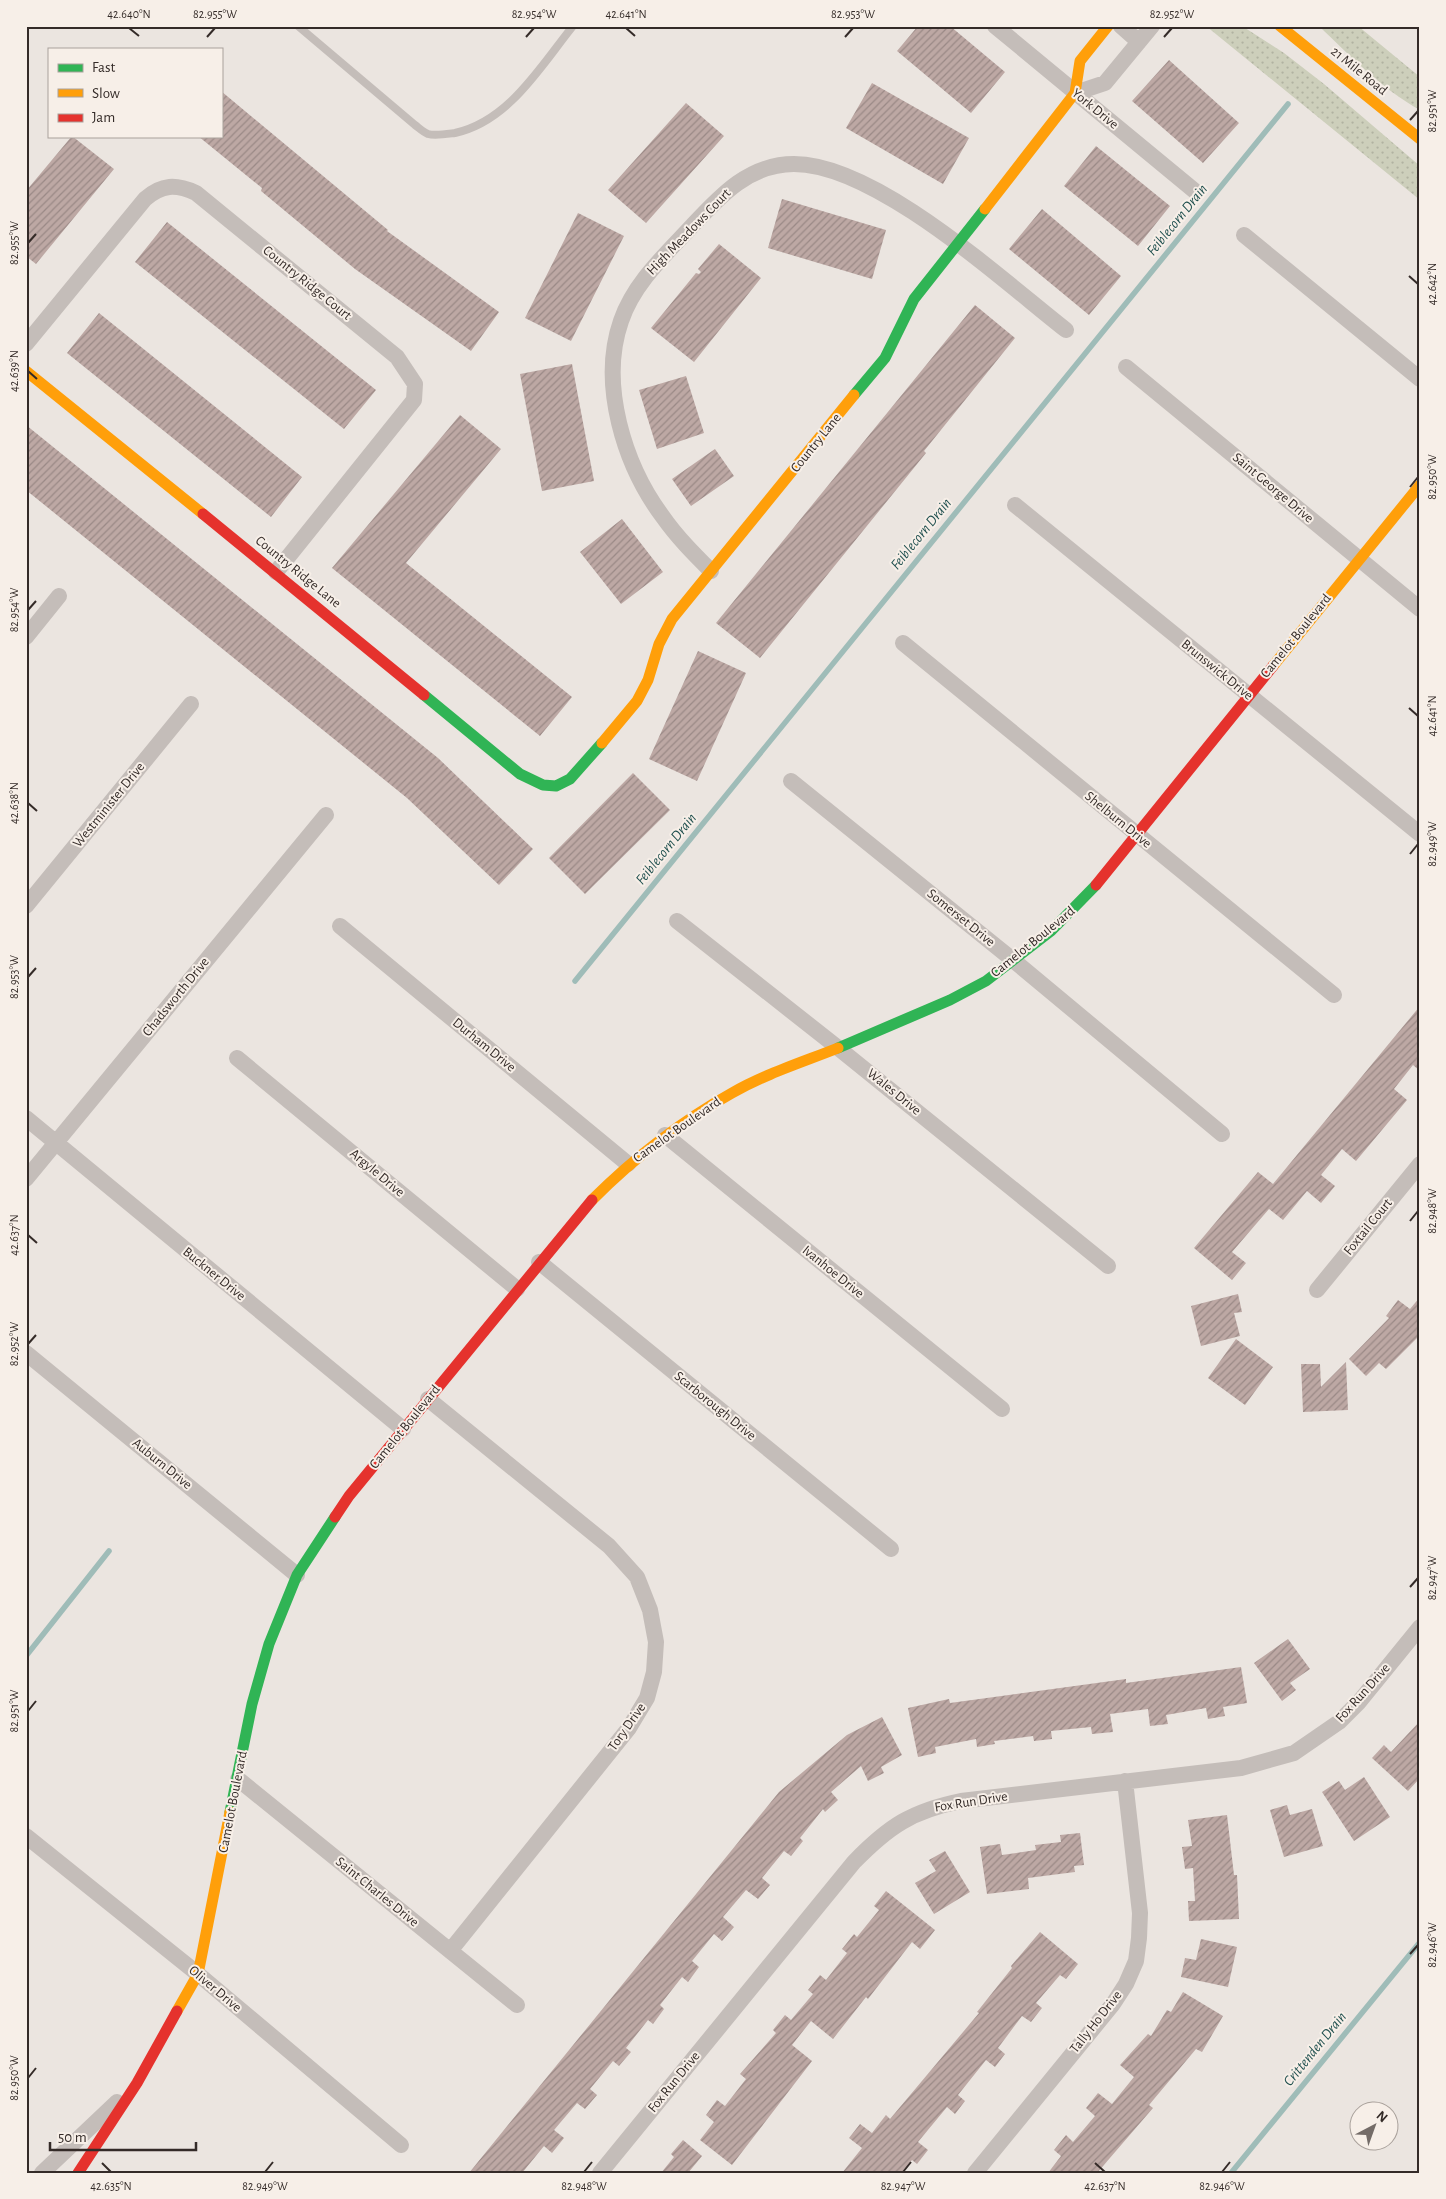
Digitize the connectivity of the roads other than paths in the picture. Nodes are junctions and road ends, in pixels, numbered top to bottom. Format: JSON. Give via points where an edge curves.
{"nodes":[{"id":1,"x":298,"y":26,"type":"edge"},
{"id":2,"x":573,"y":26,"type":"edge"},
{"id":3,"x":995,"y":26,"type":"edge"},
{"id":4,"x":1108,"y":26,"type":"edge"},
{"id":5,"x":1121,"y":26,"type":"edge"},
{"id":6,"x":1152,"y":26,"type":"edge"},
{"id":7,"x":1280,"y":26,"type":"edge"},
{"id":8,"x":1139,"y":42,"type":"junction"},
{"id":9,"x":1076,"y":93,"type":"junction"},
{"id":10,"x":1420,"y":139,"type":"edge"},
{"id":11,"x":1196,"y":192,"type":"dead end"},
{"id":12,"x":1244,"y":235,"type":"dead end"},
{"id":13,"x":957,"y":244,"type":"junction"},
{"id":14,"x":1066,"y":330,"type":"dead end"},
{"id":15,"x":26,"y":344,"type":"edge"},
{"id":16,"x":1126,"y":367,"type":"dead end"},
{"id":17,"x":26,"y":371,"type":"edge"},
{"id":18,"x":1420,"y":379,"type":"edge"},
{"id":19,"x":1420,"y":485,"type":"edge"},
{"id":20,"x":1015,"y":505,"type":"dead end"},
{"id":21,"x":1358,"y":559,"type":"junction"},
{"id":22,"x":711,"y":571,"type":"junction"},
{"id":23,"x":276,"y":572,"type":"junction"},
{"id":24,"x":59,"y":596,"type":"dead end"},
{"id":25,"x":1420,"y":609,"type":"edge"},
{"id":26,"x":26,"y":637,"type":"edge"},
{"id":27,"x":903,"y":643,"type":"dead end"},
{"id":28,"x":1247,"y":695,"type":"junction"},
{"id":29,"x":191,"y":704,"type":"dead end"},
{"id":30,"x":791,"y":781,"type":"dead end"},
{"id":31,"x":555,"y":787,"type":"joint"},
{"id":32,"x":326,"y":815,"type":"dead end"},
{"id":33,"x":1420,"y":834,"type":"edge"},
{"id":34,"x":1137,"y":835,"type":"junction"},
{"id":35,"x":26,"y":906,"type":"edge"},
{"id":36,"x":678,"y":920,"type":"dead end"},
{"id":37,"x":340,"y":926,"type":"dead end"},
{"id":38,"x":1013,"y":960,"type":"junction"},
{"id":39,"x":1334,"y":995,"type":"dead end"},
{"id":40,"x":837,"y":1047,"type":"junction"},
{"id":41,"x":237,"y":1058,"type":"dead end"},
{"id":42,"x":26,"y":1118,"type":"edge"},
{"id":43,"x":1222,"y":1134,"type":"dead end"},
{"id":44,"x":665,"y":1135,"type":"junction"},
{"id":45,"x":56,"y":1144,"type":"junction"},
{"id":46,"x":628,"y":1164,"type":"junction"},
{"id":47,"x":1420,"y":1164,"type":"edge"},
{"id":48,"x":26,"y":1179,"type":"edge"},
{"id":49,"x":539,"y":1262,"type":"junction"},
{"id":50,"x":1108,"y":1266,"type":"dead end"},
{"id":51,"x":517,"y":1289,"type":"junction"},
{"id":52,"x":1317,"y":1290,"type":"dead end"},
{"id":53,"x":26,"y":1353,"type":"edge"},
{"id":54,"x":428,"y":1399,"type":"junction"},
{"id":55,"x":1002,"y":1409,"type":"dead end"},
{"id":56,"x":404,"y":1429,"type":"junction"},
{"id":57,"x":891,"y":1549,"type":"dead end"},
{"id":58,"x":297,"y":1575,"type":"junction"},
{"id":59,"x":1420,"y":1627,"type":"edge"},
{"id":60,"x":238,"y":1779,"type":"junction"},
{"id":61,"x":1125,"y":1781,"type":"junction"},
{"id":62,"x":26,"y":1836,"type":"edge"},
{"id":63,"x":450,"y":1951,"type":"junction"},
{"id":64,"x":198,"y":1974,"type":"junction"},
{"id":65,"x":517,"y":2005,"type":"dead end"},
{"id":66,"x":137,"y":2083,"type":"junction"},
{"id":67,"x":401,"y":2145,"type":"dead end"},
{"id":68,"x":42,"y":2173,"type":"edge"},
{"id":69,"x":78,"y":2173,"type":"edge"},
{"id":70,"x":600,"y":2173,"type":"edge"},
{"id":71,"x":975,"y":2173,"type":"edge"}],
"edges":[{"from":1,"to":2,"type":"lane","via":[[415,125],[428,134],[446,134],[486,122],[508,104]]},
{"from":3,"to":9,"type":"street","name":"York Drive"},
{"from":4,"to":9,"type":"street","via":[[1080,61]]},
{"from":5,"to":8,"type":"street"},
{"from":6,"to":8,"type":"street"},
{"from":7,"to":10,"type":"street","name":"21 Mile Road"},
{"from":8,"to":9,"type":"street","via":[[1105,83]]},
{"from":9,"to":11,"type":"street","name":"York Drive"},
{"from":9,"to":13,"type":"street","name":"Country Lane"},
{"from":12,"to":18,"type":"street"},
{"from":13,"to":14,"type":"street","name":"High Meadows Court"},
{"from":13,"to":22,"type":"street","name":"Country Lane","via":[[914,299],[885,358]]},
{"from":13,"to":22,"type":"street","name":"High Meadows Court","via":[[869,187],[819,168],[794,164],[771,167],[730,188],[648,273],[621,320],[614,345],[614,395],[620,425],[636,468],[662,516]]},
{"from":15,"to":23,"type":"street","name":"Country Ridge Court","via":[[145,199],[155,190],[182,186],[196,193],[397,356],[415,384],[414,400]]},
{"from":16,"to":21,"type":"street","name":"Saint George Drive"},
{"from":17,"to":23,"type":"street","name":"Country Ridge Lane"},
{"from":19,"to":21,"type":"street","name":"Camelot Boulevard"},
{"from":20,"to":28,"type":"street","name":"Brunswick Drive"},
{"from":21,"to":25,"type":"street","name":"Saint George Drive"},
{"from":21,"to":28,"type":"street","name":"Camelot Boulevard"},
{"from":22,"to":31,"type":"street","name":"Country Lane","via":[[672,619],[637,701],[578,772]]},
{"from":23,"to":31,"type":"street","name":"Country Ridge Lane","via":[[520,774],[539,785]]},
{"from":24,"to":26,"type":"street"},
{"from":27,"to":34,"type":"street","name":"Shelburn Drive"},
{"from":28,"to":33,"type":"street","name":"Brunswick Drive"},
{"from":28,"to":34,"type":"street","name":"Camelot Boulevard"},
{"from":29,"to":35,"type":"street","name":"Westminister Drive"},
{"from":30,"to":38,"type":"street","name":"Somerset Drive"},
{"from":32,"to":45,"type":"street","name":"Chadsworth Drive"},
{"from":34,"to":38,"type":"street","name":"Camelot Boulevard","via":[[1084,899],[1051,931]]},
{"from":34,"to":39,"type":"street","name":"Shelburn Drive"},
{"from":36,"to":40,"type":"street","name":"Wales Drive"},
{"from":37,"to":46,"type":"street","name":"Durham Drive"},
{"from":38,"to":40,"type":"street","name":"Camelot Boulevard","via":[[986,981],[950,1000]]},
{"from":38,"to":43,"type":"street","name":"Somerset Drive"},
{"from":40,"to":44,"type":"street","name":"Camelot Boulevard","via":[[733,1092]]},
{"from":40,"to":50,"type":"street","name":"Wales Drive"},
{"from":41,"to":51,"type":"street","name":"Argyle Drive"},
{"from":42,"to":45,"type":"street","name":"Buckner Drive"},
{"from":44,"to":46,"type":"street","name":"Camelot Boulevard"},
{"from":44,"to":55,"type":"street","name":"Ivanhoe Drive"},
{"from":45,"to":48,"type":"street","name":"Chadsworth Drive"},
{"from":45,"to":56,"type":"street","name":"Buckner Drive"},
{"from":46,"to":49,"type":"street","name":"Camelot Boulevard","via":[[580,1212]]},
{"from":47,"to":52,"type":"street","name":"Foxtail Court"},
{"from":49,"to":51,"type":"street","name":"Camelot Boulevard"},
{"from":49,"to":57,"type":"street","name":"Scarborough Drive"},
{"from":51,"to":54,"type":"street","name":"Camelot Boulevard"},
{"from":53,"to":58,"type":"street","name":"Auburn Drive"},
{"from":54,"to":56,"type":"street","name":"Camelot Boulevard"},
{"from":54,"to":63,"type":"street","name":"Tory Drive","via":[[609,1546],[637,1577],[650,1610],[656,1642],[654,1672],[647,1698],[629,1728]]},
{"from":56,"to":58,"type":"street","name":"Camelot Boulevard","via":[[349,1496]]},
{"from":58,"to":60,"type":"street","name":"Camelot Boulevard","via":[[269,1644],[252,1704]]},
{"from":59,"to":61,"type":"street","name":"Fox Run Drive","via":[[1359,1702],[1339,1722],[1294,1753],[1242,1768]]},
{"from":60,"to":63,"type":"street","name":"Saint Charles Drive"},
{"from":60,"to":64,"type":"street","name":"Camelot Boulevard"},
{"from":61,"to":70,"type":"street","name":"Fox Run Drive","via":[[937,1806],[890,1828],[854,1862]]},
{"from":61,"to":71,"type":"street","name":"Tally Ho Drive","via":[[1140,1913],[1136,1961],[1113,2004]]},
{"from":62,"to":64,"type":"street","name":"Oliver Drive"},
{"from":63,"to":65,"type":"street","name":"Saint Charles Drive"},
{"from":64,"to":66,"type":"street","name":"Camelot Boulevard"},
{"from":64,"to":67,"type":"street","name":"Oliver Drive"},
{"from":66,"to":68,"type":"street","name":"Camelot Boulevard"},
{"from":66,"to":69,"type":"street","name":"Camelot Boulevard"}]}
